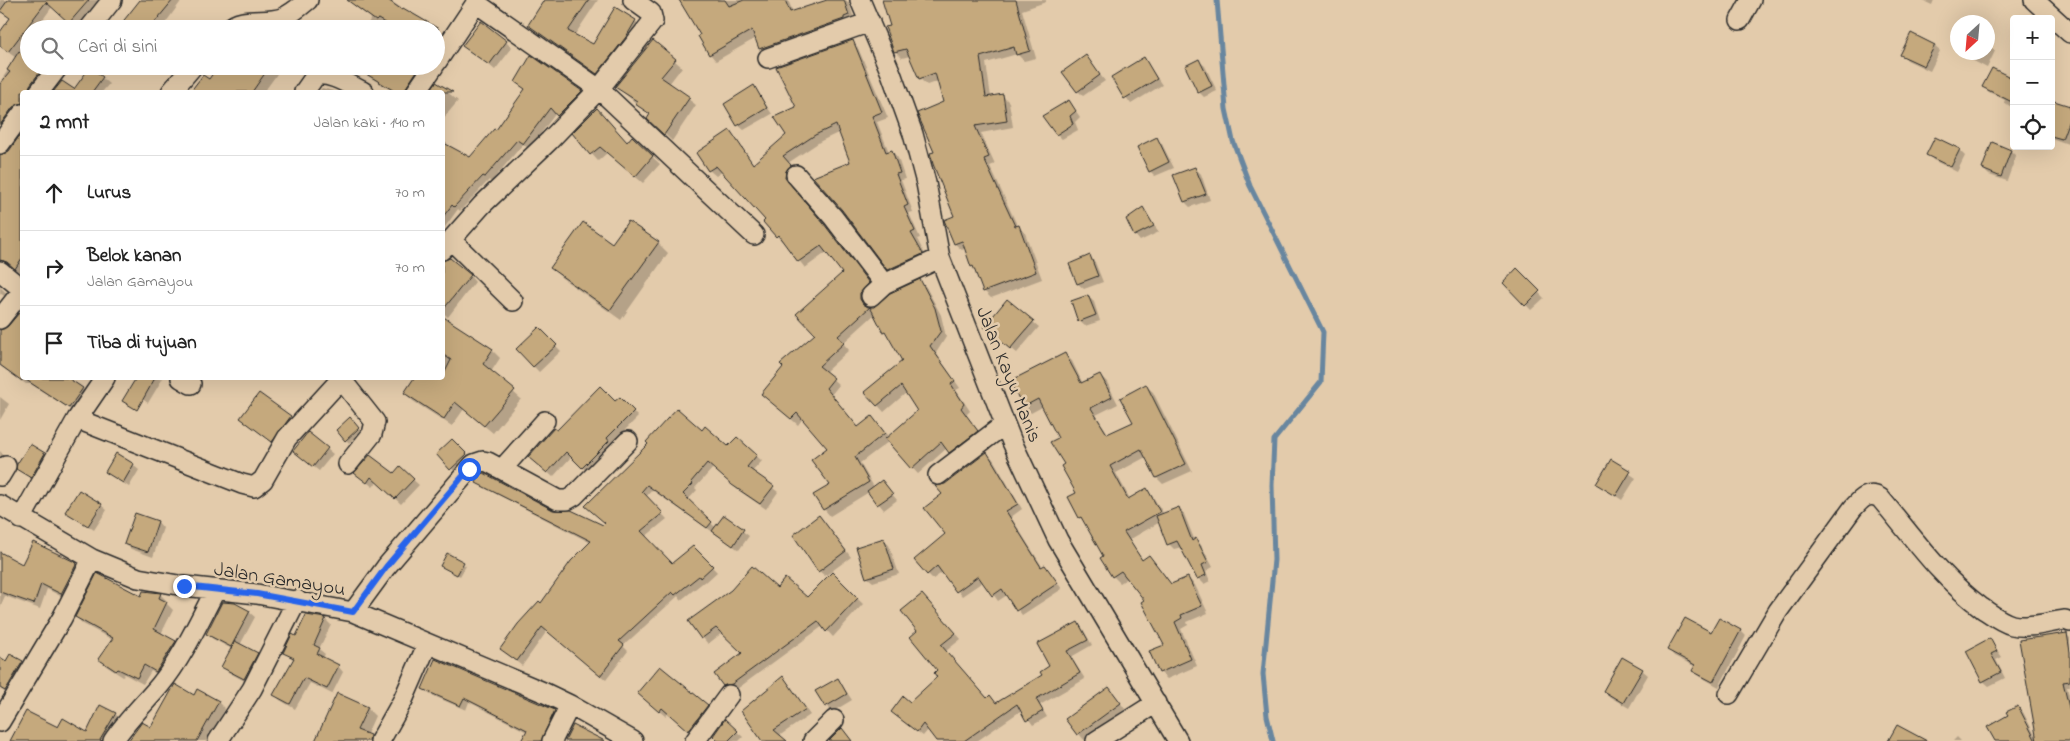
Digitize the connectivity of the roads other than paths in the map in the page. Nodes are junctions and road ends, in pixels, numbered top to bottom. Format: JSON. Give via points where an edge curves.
{"nodes":[{"id":1,"x":308,"y":0,"type":"edge"},
{"id":2,"x":633,"y":0,"type":"edge"},
{"id":3,"x":860,"y":0,"type":"edge"},
{"id":4,"x":1751,"y":0,"type":"edge"},
{"id":5,"x":2034,"y":0,"type":"edge"},
{"id":6,"x":476,"y":1,"type":"edge"},
{"id":7,"x":103,"y":3,"type":"edge"},
{"id":8,"x":94,"y":20,"type":"edge"},
{"id":9,"x":272,"y":20,"type":"edge"},
{"id":10,"x":1740,"y":20,"type":"dead end"},
{"id":11,"x":870,"y":22,"type":"junction"},
{"id":12,"x":2070,"y":33,"type":"edge"},
{"id":13,"x":445,"y":49,"type":"edge"},
{"id":14,"x":768,"y":58,"type":"dead end"},
{"id":15,"x":53,"y":75,"type":"edge"},
{"id":16,"x":185,"y":75,"type":"edge"},
{"id":17,"x":316,"y":75,"type":"edge"},
{"id":18,"x":325,"y":75,"type":"edge"},
{"id":19,"x":428,"y":75,"type":"edge"},
{"id":20,"x":41,"y":90,"type":"edge"},
{"id":21,"x":173,"y":90,"type":"edge"},
{"id":22,"x":305,"y":90,"type":"edge"},
{"id":23,"x":360,"y":90,"type":"edge"},
{"id":24,"x":417,"y":90,"type":"edge"},
{"id":25,"x":599,"y":90,"type":"junction"},
{"id":26,"x":20,"y":117,"type":"edge"},
{"id":27,"x":0,"y":144,"type":"edge"},
{"id":28,"x":796,"y":175,"type":"dead end"},
{"id":29,"x":754,"y":235,"type":"dead end"},
{"id":30,"x":447,"y":245,"type":"edge"},
{"id":31,"x":940,"y":258,"type":"junction"},
{"id":32,"x":0,"y":271,"type":"edge"},
{"id":33,"x":20,"y":288,"type":"edge"},
{"id":34,"x":20,"y":293,"type":"edge"},
{"id":35,"x":513,"y":301,"type":"dead end"},
{"id":36,"x":0,"y":319,"type":"edge"},
{"id":37,"x":104,"y":380,"type":"edge"},
{"id":38,"x":340,"y":380,"type":"edge"},
{"id":39,"x":344,"y":380,"type":"edge"},
{"id":40,"x":78,"y":419,"type":"junction"},
{"id":41,"x":545,"y":421,"type":"dead end"},
{"id":42,"x":1005,"y":424,"type":"junction"},
{"id":43,"x":628,"y":441,"type":"dead end"},
{"id":44,"x":348,"y":464,"type":"dead end"},
{"id":45,"x":502,"y":469,"type":"junction"},
{"id":46,"x":938,"y":475,"type":"dead end"},
{"id":47,"x":0,"y":505,"type":"edge"},
{"id":48,"x":21,"y":518,"type":"junction"},
{"id":49,"x":92,"y":559,"type":"junction"},
{"id":50,"x":216,"y":589,"type":"junction"},
{"id":51,"x":297,"y":600,"type":"junction"},
{"id":52,"x":353,"y":612,"type":"junction"},
{"id":53,"x":2070,"y":622,"type":"edge"},
{"id":54,"x":427,"y":645,"type":"junction"},
{"id":55,"x":1729,"y":694,"type":"dead end"},
{"id":56,"x":729,"y":695,"type":"dead end"},
{"id":57,"x":1156,"y":703,"type":"junction"},
{"id":58,"x":570,"y":705,"type":"junction"},
{"id":59,"x":834,"y":720,"type":"dead end"},
{"id":60,"x":0,"y":722,"type":"edge"},
{"id":61,"x":114,"y":741,"type":"edge"},
{"id":62,"x":218,"y":741,"type":"edge"},
{"id":63,"x":380,"y":741,"type":"edge"},
{"id":64,"x":552,"y":741,"type":"edge"},
{"id":65,"x":633,"y":741,"type":"edge"},
{"id":66,"x":695,"y":741,"type":"edge"},
{"id":67,"x":813,"y":741,"type":"edge"},
{"id":68,"x":1096,"y":741,"type":"edge"},
{"id":69,"x":1178,"y":741,"type":"edge"}],
"edges":[{"from":1,"to":9,"type":"street","via":[[283,18]]},
{"from":2,"to":25,"type":"street","via":[[651,13],[653,21]]},
{"from":3,"to":11,"type":"street","name":"Jalan Kayu Manis"},
{"from":4,"to":10,"type":"street"},
{"from":5,"to":12,"type":"street"},
{"from":6,"to":13,"type":"street"},
{"from":6,"to":25,"type":"street"},
{"from":7,"to":8,"type":"street"},
{"from":11,"to":14,"type":"street"},
{"from":11,"to":31,"type":"street","name":"Jalan Kayu Manis","via":[[913,134]]},
{"from":15,"to":20,"type":"street"},
{"from":16,"to":21,"type":"street"},
{"from":17,"to":22,"type":"street"},
{"from":18,"to":23,"type":"street"},
{"from":19,"to":24,"type":"street"},
{"from":25,"to":29,"type":"street"},
{"from":25,"to":30,"type":"street","via":[[482,205]]},
{"from":26,"to":27,"type":"street"},
{"from":28,"to":31,"type":"street","via":[[834,217],[878,290]]},
{"from":30,"to":35,"type":"street"},
{"from":31,"to":42,"type":"street","name":"Jalan Kayu Manis"},
{"from":32,"to":33,"type":"street"},
{"from":34,"to":36,"type":"street"},
{"from":37,"to":40,"type":"street"},
{"from":38,"to":40,"type":"street","via":[[291,433],[263,480],[254,487]]},
{"from":39,"to":44,"type":"street","via":[[375,422],[372,434]]},
{"from":40,"to":48,"type":"street"},
{"from":41,"to":45,"type":"street"},
{"from":42,"to":46,"type":"street"},
{"from":42,"to":57,"type":"street","name":"Jalan Kayu Manis","via":[[1058,540]]},
{"from":43,"to":45,"type":"street","via":[[567,500],[558,500]]},
{"from":45,"to":52,"type":"street","via":[[483,461],[474,464],[386,567]]},
{"from":47,"to":48,"type":"street","name":"Jalan Gamayou"},
{"from":48,"to":49,"type":"street","name":"Jalan Gamayou"},
{"from":49,"to":50,"type":"street","name":"Jalan Gamayou","via":[[138,578]]},
{"from":49,"to":60,"type":"street","via":[[62,618]]},
{"from":50,"to":51,"type":"street","name":"Jalan Gamayou"},
{"from":50,"to":61,"type":"street","via":[[188,642],[160,684]]},
{"from":51,"to":52,"type":"street","name":"Jalan Gamayou"},
{"from":51,"to":62,"type":"street","via":[[252,689]]},
{"from":52,"to":54,"type":"street","name":"Jalan Gamayou"},
{"from":53,"to":55,"type":"street","via":[[2021,626],[1993,615],[1959,591],[1925,555],[1880,498],[1868,495],[1836,529],[1778,612]]},
{"from":54,"to":58,"type":"street","name":"Jalan Gamayou"},
{"from":54,"to":63,"type":"street","via":[[403,700]]},
{"from":56,"to":66,"type":"street"},
{"from":57,"to":68,"type":"street"},
{"from":57,"to":69,"type":"street","name":"Jalan Kayu Manis"},
{"from":58,"to":64,"type":"street"},
{"from":58,"to":65,"type":"street","name":"Jalan Gamayou"},
{"from":59,"to":67,"type":"street"}]}
